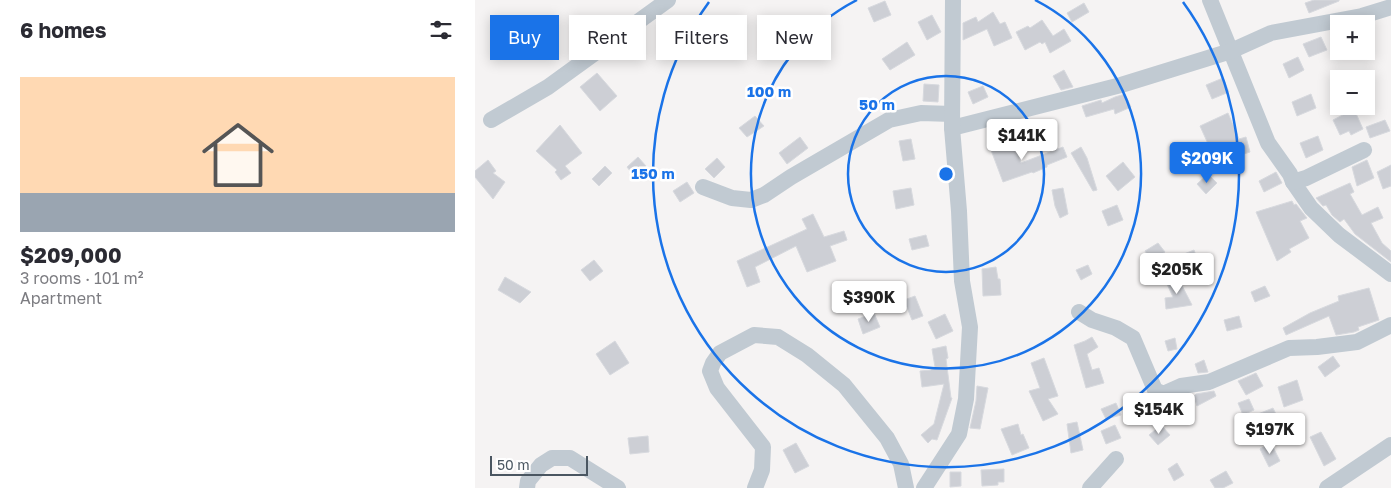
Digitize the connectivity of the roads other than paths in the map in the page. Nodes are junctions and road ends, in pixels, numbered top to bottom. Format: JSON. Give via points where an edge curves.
{"nodes":[{"id":1,"x":668,"y":0,"type":"edge"},
{"id":2,"x":953,"y":0,"type":"edge"},
{"id":3,"x":1210,"y":0,"type":"edge"},
{"id":4,"x":1391,"y":7,"type":"edge"},
{"id":5,"x":1231,"y":50,"type":"junction"},
{"id":6,"x":491,"y":120,"type":"dead end"},
{"id":7,"x":952,"y":121,"type":"junction"},
{"id":8,"x":1364,"y":150,"type":"dead end"},
{"id":9,"x":1293,"y":182,"type":"junction"},
{"id":10,"x":703,"y":187,"type":"dead end"},
{"id":11,"x":1391,"y":274,"type":"edge"},
{"id":12,"x":1079,"y":312,"type":"dead end"},
{"id":13,"x":1391,"y":325,"type":"edge"},
{"id":14,"x":1391,"y":446,"type":"edge"},
{"id":15,"x":1116,"y":459,"type":"dead end"},
{"id":16,"x":527,"y":488,"type":"edge"},
{"id":17,"x":618,"y":488,"type":"edge"},
{"id":18,"x":755,"y":488,"type":"edge"},
{"id":19,"x":906,"y":488,"type":"edge"},
{"id":20,"x":924,"y":488,"type":"edge"},
{"id":21,"x":1090,"y":488,"type":"edge"},
{"id":22,"x":1327,"y":488,"type":"edge"}],
"edges":[{"from":1,"to":6,"type":"street","via":[[548,87]]},
{"from":2,"to":7,"type":"street"},
{"from":3,"to":5,"type":"street"},
{"from":4,"to":5,"type":"street","via":[[1271,34]]},
{"from":5,"to":7,"type":"street","via":[[1121,85]]},
{"from":5,"to":9,"type":"street","via":[[1268,143]]},
{"from":7,"to":10,"type":"street","via":[[921,113],[889,120],[751,200],[732,198]]},
{"from":7,"to":20,"type":"street","via":[[962,281],[970,327],[967,399],[959,434]]},
{"from":8,"to":9,"type":"street"},
{"from":9,"to":11,"type":"street","via":[[1311,208],[1339,235]]},
{"from":12,"to":13,"type":"street","via":[[1133,338],[1155,390],[1163,394],[1181,386],[1209,382],[1289,348],[1357,342]]},
{"from":14,"to":22,"type":"street"},
{"from":15,"to":21,"type":"street"},
{"from":16,"to":17,"type":"street","via":[[541,465],[552,458],[570,458]]},
{"from":18,"to":19,"type":"street","via":[[763,470],[763,447],[717,388],[710,371],[720,353],[754,335],[778,337],[844,385],[887,438],[901,464]]}]}
